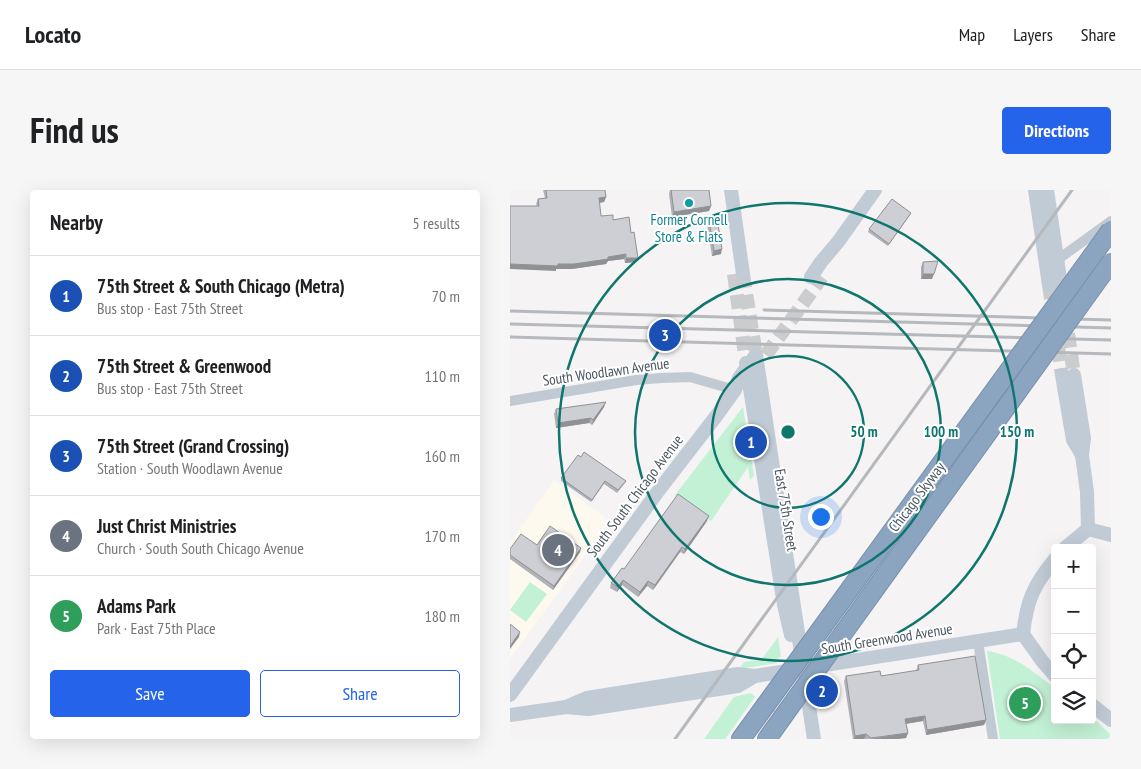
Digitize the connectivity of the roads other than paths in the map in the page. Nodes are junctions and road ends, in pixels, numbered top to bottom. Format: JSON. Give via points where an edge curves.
{"nodes":[{"id":1,"x":725,"y":190,"type":"edge"},
{"id":2,"x":731,"y":190,"type":"edge"},
{"id":3,"x":875,"y":190,"type":"edge"},
{"id":4,"x":1035,"y":190,"type":"edge"},
{"id":5,"x":1047,"y":190,"type":"edge"},
{"id":6,"x":1111,"y":221,"type":"edge"},
{"id":7,"x":1111,"y":230,"type":"edge"},
{"id":8,"x":1111,"y":262,"type":"edge"},
{"id":9,"x":1052,"y":264,"type":"junction"},
{"id":10,"x":817,"y":277,"type":"tunnel mouth"},
{"id":11,"x":1055,"y":285,"type":"tunnel mouth"},
{"id":12,"x":753,"y":363,"type":"joint"},
{"id":13,"x":1068,"y":375,"type":"tunnel mouth"},
{"id":14,"x":735,"y":390,"type":"junction"},
{"id":15,"x":510,"y":401,"type":"edge"},
{"id":16,"x":1088,"y":529,"type":"junction"},
{"id":17,"x":1111,"y":536,"type":"edge"},
{"id":18,"x":1070,"y":544,"type":"edge"},
{"id":19,"x":1051,"y":564,"type":"edge"},
{"id":20,"x":1023,"y":634,"type":"junction"},
{"id":21,"x":978,"y":641,"type":"junction"},
{"id":22,"x":803,"y":668,"type":"junction"},
{"id":23,"x":1051,"y":671,"type":"edge"},
{"id":24,"x":510,"y":694,"type":"edge"},
{"id":25,"x":1096,"y":708,"type":"edge"},
{"id":26,"x":510,"y":715,"type":"edge"},
{"id":27,"x":1111,"y":720,"type":"edge"},
{"id":28,"x":993,"y":734,"type":"edge"},
{"id":29,"x":741,"y":739,"type":"edge"},
{"id":30,"x":767,"y":739,"type":"edge"},
{"id":31,"x":814,"y":739,"type":"edge"}],
"edges":[{"from":1,"to":2,"type":"street","via":[[738,274]]},
{"from":3,"to":10,"type":"street","via":[[838,242],[829,267]]},
{"from":4,"to":9,"type":"street"},
{"from":5,"to":9,"type":"street"},
{"from":6,"to":9,"type":"street"},
{"from":7,"to":29,"type":"highway","name":"Chicago Skyway","bridge":true},
{"from":8,"to":30,"type":"highway","name":"Chicago Skyway","bridge":true},
{"from":9,"to":11,"type":"street"},
{"from":12,"to":14,"type":"street","name":"South South Chicago Avenue","via":[[746,383]]},
{"from":12,"to":22,"type":"street","name":"East 75th Street"},
{"from":13,"to":16,"type":"street","via":[[1073,440],[1082,455],[1087,492]]},
{"from":14,"to":15,"type":"street","name":"South Woodlawn Avenue","via":[[690,377],[662,378]]},
{"from":14,"to":24,"type":"street","name":"South South Chicago Avenue"},
{"from":16,"to":17,"type":"street"},
{"from":16,"to":18,"type":"street"},
{"from":19,"to":20,"type":"street","via":[[1032,590]]},
{"from":20,"to":21,"type":"street","name":"South Greenwood Avenue"},
{"from":20,"to":23,"type":"street"},
{"from":21,"to":22,"type":"street","name":"South Greenwood Avenue"},
{"from":21,"to":28,"type":"street"},
{"from":22,"to":26,"type":"street","name":"South Greenwood Avenue","via":[[755,676],[738,674],[587,698],[566,707]]},
{"from":22,"to":31,"type":"street","name":"East 75th Street"},
{"from":25,"to":27,"type":"street"}]}
